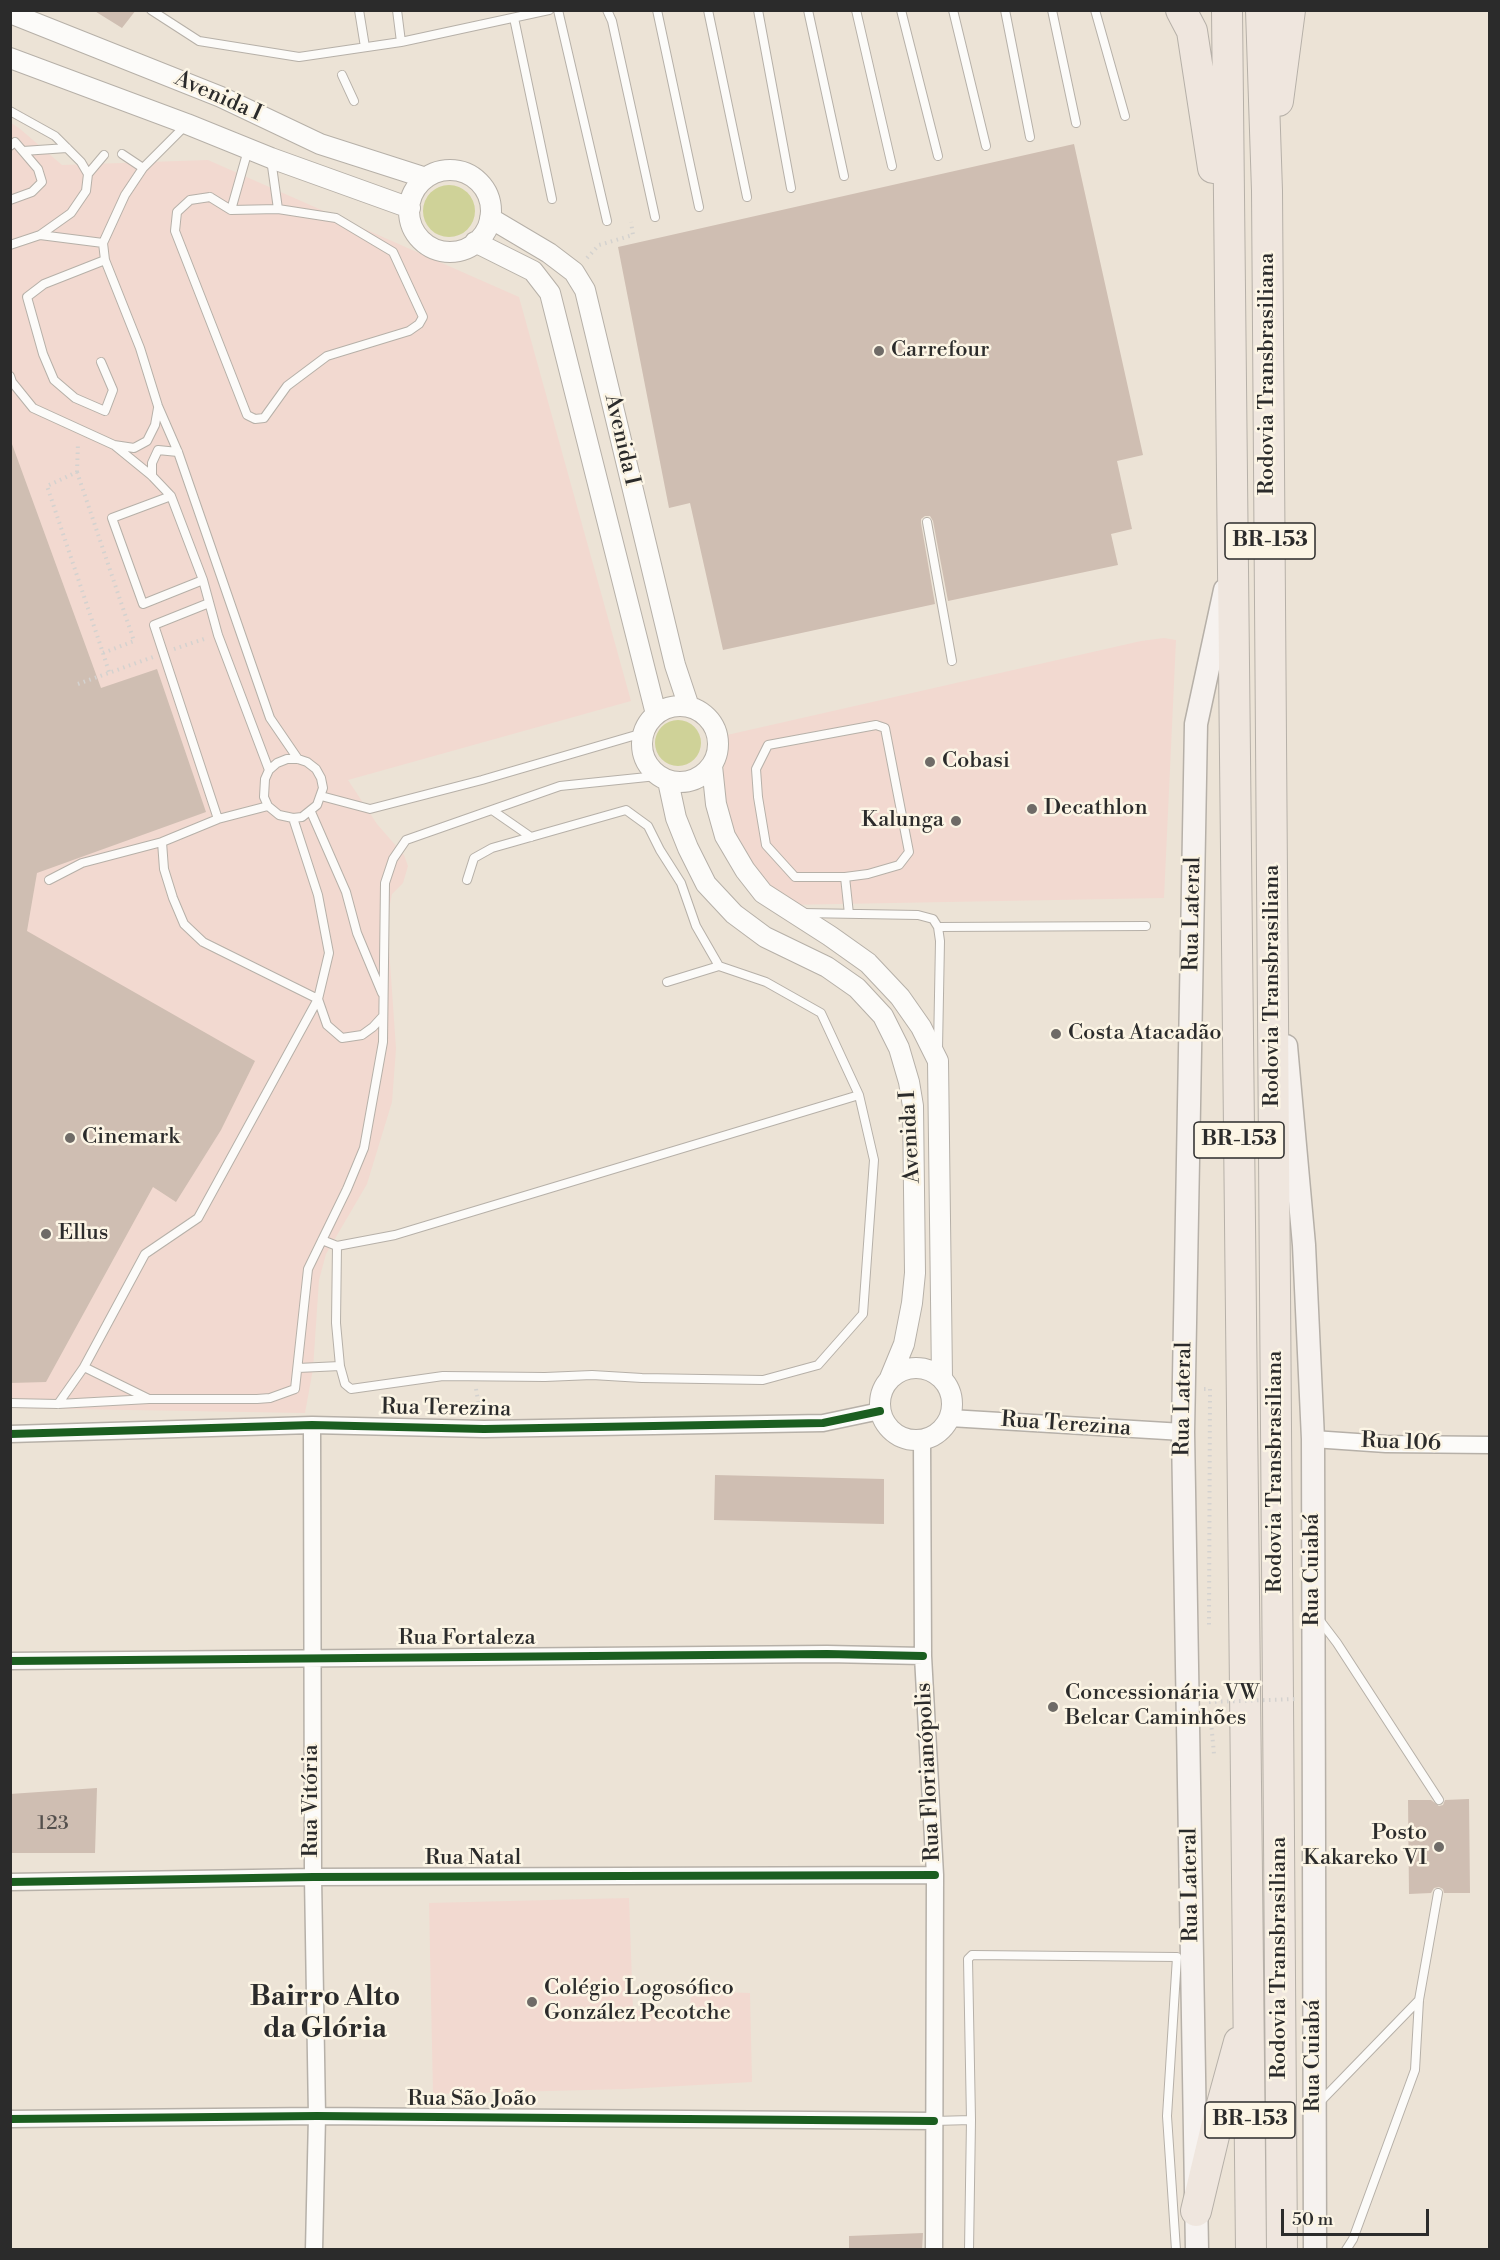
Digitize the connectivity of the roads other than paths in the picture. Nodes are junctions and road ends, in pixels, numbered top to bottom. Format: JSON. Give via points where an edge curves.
{"nodes":[{"id":1,"x":151,"y":10,"type":"edge"},
{"id":2,"x":359,"y":10,"type":"edge"},
{"id":3,"x":397,"y":10,"type":"edge"},
{"id":4,"x":549,"y":10,"type":"edge"},
{"id":5,"x":558,"y":10,"type":"edge"},
{"id":6,"x":607,"y":10,"type":"edge"},
{"id":7,"x":657,"y":10,"type":"edge"},
{"id":8,"x":708,"y":10,"type":"edge"},
{"id":9,"x":758,"y":10,"type":"edge"},
{"id":10,"x":808,"y":10,"type":"edge"},
{"id":11,"x":856,"y":10,"type":"edge"},
{"id":12,"x":901,"y":10,"type":"edge"},
{"id":13,"x":952,"y":10,"type":"edge"},
{"id":14,"x":1005,"y":10,"type":"edge"},
{"id":15,"x":1052,"y":10,"type":"edge"},
{"id":16,"x":1095,"y":10,"type":"edge"},
{"id":17,"x":1181,"y":10,"type":"edge"},
{"id":18,"x":1227,"y":10,"type":"edge"},
{"id":19,"x":1261,"y":10,"type":"edge"},
{"id":20,"x":1290,"y":10,"type":"edge"},
{"id":21,"x":10,"y":13,"type":"edge"},
{"id":22,"x":514,"y":18,"type":"junction"},
{"id":23,"x":401,"y":42,"type":"junction"},
{"id":24,"x":365,"y":47,"type":"junction"},
{"id":25,"x":10,"y":58,"type":"edge"},
{"id":26,"x":342,"y":75,"type":"dead end"},
{"id":27,"x":354,"y":101,"type":"dead end"},
{"id":28,"x":10,"y":111,"type":"edge"},
{"id":29,"x":1125,"y":116,"type":"dead end"},
{"id":30,"x":1076,"y":123,"type":"dead end"},
{"id":31,"x":187,"y":124,"type":"junction"},
{"id":32,"x":1030,"y":137,"type":"dead end"},
{"id":33,"x":10,"y":146,"type":"edge"},
{"id":34,"x":986,"y":146,"type":"dead end"},
{"id":35,"x":67,"y":148,"type":"junction"},
{"id":36,"x":249,"y":148,"type":"junction"},
{"id":37,"x":23,"y":151,"type":"junction"},
{"id":38,"x":104,"y":154,"type":"dead end"},
{"id":39,"x":122,"y":154,"type":"dead end"},
{"id":40,"x":938,"y":156,"type":"dead end"},
{"id":41,"x":271,"y":158,"type":"junction"},
{"id":42,"x":892,"y":166,"type":"dead end"},
{"id":43,"x":143,"y":168,"type":"junction"},
{"id":44,"x":88,"y":174,"type":"junction"},
{"id":45,"x":844,"y":177,"type":"dead end"},
{"id":46,"x":426,"y":178,"type":"junction"},
{"id":47,"x":791,"y":188,"type":"dead end"},
{"id":48,"x":1267,"y":191,"type":"junction"},
{"id":49,"x":747,"y":197,"type":"dead end"},
{"id":50,"x":552,"y":198,"type":"dead end"},
{"id":51,"x":10,"y":200,"type":"edge"},
{"id":52,"x":699,"y":207,"type":"dead end"},
{"id":53,"x":410,"y":208,"type":"junction"},
{"id":54,"x":278,"y":209,"type":"junction"},
{"id":55,"x":231,"y":210,"type":"junction"},
{"id":56,"x":655,"y":217,"type":"dead end"},
{"id":57,"x":490,"y":218,"type":"junction"},
{"id":58,"x":607,"y":221,"type":"dead end"},
{"id":59,"x":40,"y":235,"type":"junction"},
{"id":60,"x":476,"y":242,"type":"junction"},
{"id":61,"x":103,"y":243,"type":"junction"},
{"id":62,"x":10,"y":245,"type":"edge"},
{"id":63,"x":105,"y":260,"type":"junction"},
{"id":64,"x":1229,"y":272,"type":"junction"},
{"id":65,"x":101,"y":362,"type":"dead end"},
{"id":66,"x":10,"y":376,"type":"edge"},
{"id":67,"x":158,"y":406,"type":"junction"},
{"id":68,"x":114,"y":445,"type":"junction"},
{"id":69,"x":178,"y":452,"type":"junction"},
{"id":70,"x":152,"y":476,"type":"junction"},
{"id":71,"x":171,"y":496,"type":"junction"},
{"id":72,"x":927,"y":522,"type":"dead end"},
{"id":73,"x":1233,"y":553,"type":"junction"},
{"id":74,"x":203,"y":580,"type":"junction"},
{"id":75,"x":209,"y":603,"type":"junction"},
{"id":76,"x":952,"y":661,"type":"dead end"},
{"id":77,"x":689,"y":707,"type":"junction"},
{"id":78,"x":656,"y":714,"type":"junction"},
{"id":79,"x":643,"y":733,"type":"junction"},
{"id":80,"x":298,"y":759,"type":"junction"},
{"id":81,"x":712,"y":766,"type":"junction"},
{"id":82,"x":269,"y":770,"type":"junction"},
{"id":83,"x":662,"y":778,"type":"junction"},
{"id":84,"x":321,"y":796,"type":"junction"},
{"id":85,"x":268,"y":806,"type":"junction"},
{"id":86,"x":492,"y":810,"type":"junction"},
{"id":87,"x":311,"y":812,"type":"junction"},
{"id":88,"x":292,"y":818,"type":"junction"},
{"id":89,"x":218,"y":819,"type":"junction"},
{"id":90,"x":531,"y":837,"type":"junction"},
{"id":91,"x":162,"y":842,"type":"junction"},
{"id":92,"x":845,"y":878,"type":"junction"},
{"id":93,"x":49,"y":880,"type":"dead end"},
{"id":94,"x":467,"y":880,"type":"dead end"},
{"id":95,"x":1272,"y":892,"type":"junction"},
{"id":96,"x":794,"y":913,"type":"junction"},
{"id":97,"x":849,"y":914,"type":"junction"},
{"id":98,"x":1146,"y":926,"type":"dead end"},
{"id":99,"x":938,"y":927,"type":"junction"},
{"id":100,"x":719,"y":966,"type":"junction"},
{"id":101,"x":667,"y":981,"type":"dead end"},
{"id":102,"x":383,"y":996,"type":"junction"},
{"id":103,"x":318,"y":999,"type":"junction"},
{"id":104,"x":383,"y":1016,"type":"junction"},
{"id":105,"x":938,"y":1061,"type":"junction"},
{"id":106,"x":859,"y":1095,"type":"junction"},
{"id":107,"x":322,"y":1240,"type":"junction"},
{"id":108,"x":337,"y":1246,"type":"junction"},
{"id":109,"x":340,"y":1366,"type":"junction"},
{"id":110,"x":84,"y":1367,"type":"junction"},
{"id":111,"x":298,"y":1368,"type":"junction"},
{"id":112,"x":890,"y":1378,"type":"junction"},
{"id":113,"x":942,"y":1378,"type":"junction"},
{"id":114,"x":149,"y":1399,"type":"junction"},
{"id":115,"x":10,"y":1402,"type":"edge"},
{"id":116,"x":58,"y":1404,"type":"junction"},
{"id":117,"x":880,"y":1411,"type":"junction"},
{"id":118,"x":950,"y":1418,"type":"junction"},
{"id":119,"x":312,"y":1425,"type":"junction"},
{"id":120,"x":1183,"y":1432,"type":"junction"},
{"id":121,"x":10,"y":1434,"type":"edge"},
{"id":122,"x":922,"y":1439,"type":"junction"},
{"id":123,"x":1314,"y":1439,"type":"junction"},
{"id":124,"x":1490,"y":1445,"type":"edge"},
{"id":125,"x":1313,"y":1611,"type":"junction"},
{"id":126,"x":923,"y":1656,"type":"junction"},
{"id":127,"x":312,"y":1659,"type":"junction"},
{"id":128,"x":10,"y":1661,"type":"edge"},
{"id":129,"x":1439,"y":1800,"type":"dead end"},
{"id":130,"x":935,"y":1875,"type":"junction"},
{"id":131,"x":313,"y":1877,"type":"junction"},
{"id":132,"x":10,"y":1882,"type":"edge"},
{"id":133,"x":1438,"y":1893,"type":"dead end"},
{"id":134,"x":1419,"y":2000,"type":"junction"},
{"id":135,"x":1249,"y":2007,"type":"junction"},
{"id":136,"x":1314,"y":2108,"type":"junction"},
{"id":137,"x":317,"y":2116,"type":"junction"},
{"id":138,"x":10,"y":2119,"type":"edge"},
{"id":139,"x":971,"y":2120,"type":"junction"},
{"id":140,"x":934,"y":2121,"type":"junction"},
{"id":141,"x":1197,"y":2211,"type":"junction"},
{"id":142,"x":314,"y":2250,"type":"edge"},
{"id":143,"x":934,"y":2250,"type":"edge"},
{"id":144,"x":969,"y":2250,"type":"edge"},
{"id":145,"x":1176,"y":2250,"type":"edge"},
{"id":146,"x":1197,"y":2250,"type":"edge"},
{"id":147,"x":1251,"y":2250,"type":"edge"},
{"id":148,"x":1282,"y":2250,"type":"edge"},
{"id":149,"x":1315,"y":2250,"type":"edge"},
{"id":150,"x":1346,"y":2250,"type":"edge"}],
"edges":[{"from":1,"to":24,"type":"lane","via":[[199,41],[299,57]]},
{"from":2,"to":24,"type":"lane"},
{"from":3,"to":23,"type":"lane"},
{"from":4,"to":22,"type":"lane"},
{"from":5,"to":58,"type":"lane"},
{"from":6,"to":56,"type":"lane"},
{"from":7,"to":52,"type":"lane"},
{"from":8,"to":49,"type":"lane"},
{"from":9,"to":47,"type":"lane"},
{"from":10,"to":45,"type":"lane"},
{"from":11,"to":42,"type":"lane"},
{"from":12,"to":40,"type":"lane"},
{"from":13,"to":34,"type":"lane"},
{"from":14,"to":32,"type":"lane"},
{"from":15,"to":30,"type":"lane"},
{"from":16,"to":29,"type":"lane"},
{"from":17,"to":64,"type":"highway","via":[[1192,31]]},
{"from":18,"to":64,"type":"highway","name":"Rodovia Transbrasiliana","number":"BR-153"},
{"from":19,"to":48,"type":"highway","name":"Rodovia Transbrasiliana","number":"BR-153"},
{"from":20,"to":48,"type":"highway"},
{"from":21,"to":46,"type":"street","name":"Avenida I","via":[[221,97],[320,144]]},
{"from":22,"to":23,"type":"lane"},
{"from":22,"to":50,"type":"lane"},
{"from":23,"to":24,"type":"lane"},
{"from":25,"to":31,"type":"street","name":"Avenida I"},
{"from":26,"to":27,"type":"lane"},
{"from":28,"to":35,"type":"lane","via":[[55,136]]},
{"from":31,"to":36,"type":"street","name":"Avenida I"},
{"from":31,"to":43,"type":"lane"},
{"from":33,"to":37,"type":"lane","via":[[15,142]]},
{"from":35,"to":37,"type":"lane"},
{"from":35,"to":44,"type":"lane"},
{"from":36,"to":41,"type":"street","name":"Avenida I"},
{"from":36,"to":55,"type":"lane"},
{"from":37,"to":51,"type":"lane","via":[[38,169],[42,182],[32,192]]},
{"from":38,"to":44,"type":"lane"},
{"from":39,"to":43,"type":"lane"},
{"from":41,"to":53,"type":"street","name":"Avenida I"},
{"from":41,"to":54,"type":"lane"},
{"from":43,"to":61,"type":"lane","via":[[125,195]]},
{"from":44,"to":59,"type":"lane","via":[[86,191],[79,203]]},
{"from":46,"to":53,"type":"street","via":[[416,188]]},
{"from":46,"to":57,"type":"street","via":[[438,171],[452,170],[472,177],[486,191]]},
{"from":48,"to":95,"type":"highway","name":"Rodovia Transbrasiliana","number":"BR-153"},
{"from":53,"to":60,"type":"street","via":[[412,225],[428,245],[452,251]]},
{"from":54,"to":55,"type":"lane"},
{"from":54,"to":55,"type":"lane","via":[[336,218],[393,252],[423,317],[409,331],[327,356],[287,386],[264,418],[255,419],[247,415],[176,231],[177,212],[190,200],[210,197]]},
{"from":57,"to":60,"type":"street"},
{"from":57,"to":77,"type":"street","name":"Avenida I","via":[[549,253],[574,272],[585,290],[675,665]]},
{"from":59,"to":61,"type":"lane"},
{"from":59,"to":62,"type":"lane"},
{"from":60,"to":78,"type":"street","name":"Avenida I","via":[[533,271],[550,293]]},
{"from":61,"to":63,"type":"lane"},
{"from":63,"to":65,"type":"lane","via":[[44,284],[27,297],[54,380],[75,398],[105,411],[113,390]]},
{"from":63,"to":67,"type":"lane"},
{"from":64,"to":73,"type":"highway","name":"Rodovia Transbrasiliana","number":"BR-153"},
{"from":66,"to":68,"type":"lane","via":[[33,408]]},
{"from":67,"to":68,"type":"lane","via":[[147,441],[134,448]]},
{"from":67,"to":69,"type":"lane"},
{"from":68,"to":70,"type":"lane"},
{"from":69,"to":70,"type":"lane","via":[[158,450]]},
{"from":69,"to":80,"type":"lane","via":[[270,718]]},
{"from":70,"to":71,"type":"lane"},
{"from":71,"to":74,"type":"lane"},
{"from":71,"to":74,"type":"lane","via":[[112,518],[143,604]]},
{"from":72,"to":76,"type":"lane"},
{"from":73,"to":120,"type":"main road","name":"Rua Lateral","via":[[1196,724]]},
{"from":73,"to":135,"type":"highway","name":"Rodovia Transbrasiliana","number":"BR-153"},
{"from":74,"to":75,"type":"lane"},
{"from":75,"to":82,"type":"lane"},
{"from":75,"to":89,"type":"lane","via":[[154,625]]},
{"from":77,"to":78,"type":"street","via":[[677,706]]},
{"from":77,"to":81,"type":"street","via":[[700,712],[716,730],[717,755]]},
{"from":78,"to":79,"type":"street"},
{"from":79,"to":83,"type":"street","via":[[643,757]]},
{"from":79,"to":84,"type":"lane","via":[[370,809]]},
{"from":80,"to":82,"type":"lane","via":[[287,759]]},
{"from":80,"to":84,"type":"lane","via":[[316,769],[321,778]]},
{"from":81,"to":83,"type":"street","via":[[692,781],[680,783]]},
{"from":81,"to":96,"type":"street","name":"Avenida I","via":[[716,804],[725,836],[764,893]]},
{"from":82,"to":85,"type":"lane","via":[[263,788]]},
{"from":83,"to":86,"type":"lane","via":[[560,786]]},
{"from":83,"to":112,"type":"street","name":"Avenida I","via":[[706,884],[734,914],[765,937],[827,967],[857,988],[883,1016],[899,1048],[913,1106],[915,1273],[904,1344]]},
{"from":84,"to":87,"type":"lane"},
{"from":85,"to":88,"type":"lane","via":[[279,815]]},
{"from":85,"to":89,"type":"lane"},
{"from":86,"to":90,"type":"lane"},
{"from":86,"to":102,"type":"lane","via":[[406,840],[393,859],[385,883]]},
{"from":87,"to":88,"type":"lane"},
{"from":87,"to":102,"type":"lane","via":[[346,892],[357,933]]},
{"from":88,"to":103,"type":"lane","via":[[318,895],[329,953]]},
{"from":89,"to":91,"type":"lane"},
{"from":90,"to":94,"type":"lane","via":[[492,848],[474,858]]},
{"from":90,"to":100,"type":"lane","via":[[626,810],[648,826],[681,884],[696,926]]},
{"from":91,"to":93,"type":"lane","via":[[82,863]]},
{"from":91,"to":103,"type":"lane","via":[[164,868],[184,924],[203,942]]},
{"from":92,"to":92,"type":"lane","via":[[795,876],[766,845],[756,769],[768,745],[876,725],[885,728],[909,852],[899,865]]},
{"from":92,"to":97,"type":"lane"},
{"from":95,"to":123,"type":"main road","name":"Rua Cuiabá","via":[[1304,1245]]},
{"from":95,"to":148,"type":"highway","name":"Rodovia Transbrasiliana","number":"BR-153"},
{"from":96,"to":97,"type":"lane"},
{"from":96,"to":105,"type":"street","name":"Avenida I","via":[[868,963],[900,997]]},
{"from":97,"to":99,"type":"lane","via":[[918,915],[933,919]]},
{"from":98,"to":99,"type":"lane"},
{"from":99,"to":105,"type":"lane"},
{"from":100,"to":101,"type":"lane"},
{"from":100,"to":106,"type":"lane","via":[[766,982],[821,1012]]},
{"from":102,"to":104,"type":"lane"},
{"from":103,"to":104,"type":"lane","via":[[327,1025],[342,1038],[362,1035]]},
{"from":103,"to":110,"type":"lane","via":[[198,1218],[145,1254]]},
{"from":104,"to":107,"type":"lane","via":[[383,1042],[364,1148]]},
{"from":105,"to":113,"type":"street","name":"Avenida I"},
{"from":106,"to":108,"type":"lane","via":[[395,1235]]},
{"from":106,"to":109,"type":"lane","via":[[874,1160],[863,1314],[818,1365],[763,1380],[443,1376],[351,1389],[345,1384]]},
{"from":107,"to":108,"type":"lane"},
{"from":107,"to":111,"type":"lane","via":[[308,1269]]},
{"from":108,"to":109,"type":"lane"},
{"from":109,"to":111,"type":"lane"},
{"from":110,"to":114,"type":"lane"},
{"from":110,"to":116,"type":"lane"},
{"from":111,"to":114,"type":"lane","via":[[295,1389],[270,1398]]},
{"from":112,"to":113,"type":"street","via":[[900,1371],[921,1368]]},
{"from":112,"to":117,"type":"street","via":[[880,1399]]},
{"from":113,"to":118,"type":"street","via":[[954,1404]]},
{"from":114,"to":116,"type":"lane"},
{"from":115,"to":116,"type":"lane"},
{"from":117,"to":119,"type":"street","name":"Rua Terezina","via":[[823,1423],[484,1429]]},
{"from":117,"to":122,"type":"street","via":[[895,1433],[912,1440]]},
{"from":118,"to":120,"type":"street","name":"Rua Terezina"},
{"from":118,"to":122,"type":"street","via":[[939,1432]]},
{"from":119,"to":121,"type":"street","name":"Rua Terezina"},
{"from":119,"to":127,"type":"street","name":"Rua Vitória"},
{"from":120,"to":141,"type":"main road","name":"Rua Lateral"},
{"from":122,"to":126,"type":"street","name":"Rua Florianópolis"},
{"from":123,"to":124,"type":"street","name":"Rua 106"},
{"from":123,"to":125,"type":"main road","name":"Rua Cuiabá"},
{"from":125,"to":129,"type":"lane","via":[[1344,1652]]},
{"from":125,"to":136,"type":"main road","name":"Rua Cuiabá"},
{"from":126,"to":127,"type":"street","name":"Rua Fortaleza"},
{"from":126,"to":130,"type":"street","name":"Rua Florianópolis"},
{"from":127,"to":128,"type":"street","name":"Rua Fortaleza"},
{"from":127,"to":131,"type":"street","name":"Rua Vitória"},
{"from":130,"to":131,"type":"street","name":"Rua Natal"},
{"from":130,"to":140,"type":"street","name":"Rua Florianópolis"},
{"from":131,"to":132,"type":"street","name":"Rua Natal"},
{"from":131,"to":137,"type":"street","name":"Rua Vitória"},
{"from":133,"to":134,"type":"lane"},
{"from":134,"to":136,"type":"lane"},
{"from":134,"to":150,"type":"lane","via":[[1415,2070]]},
{"from":135,"to":141,"type":"highway"},
{"from":135,"to":147,"type":"highway","name":"Rodovia Transbrasiliana","number":"BR-153"},
{"from":136,"to":149,"type":"main road","name":"Rua Cuiabá"},
{"from":137,"to":138,"type":"street","name":"Rua São João"},
{"from":137,"to":140,"type":"street","name":"Rua São João"},
{"from":137,"to":142,"type":"street","name":"Rua Vitória"},
{"from":139,"to":140,"type":"lane"},
{"from":139,"to":144,"type":"lane"},
{"from":139,"to":145,"type":"lane","via":[[969,1957],[1177,1957],[1167,2116]]},
{"from":140,"to":143,"type":"street","name":"Rua Florianópolis"},
{"from":141,"to":146,"type":"main road","name":"Rua Lateral"}]}
